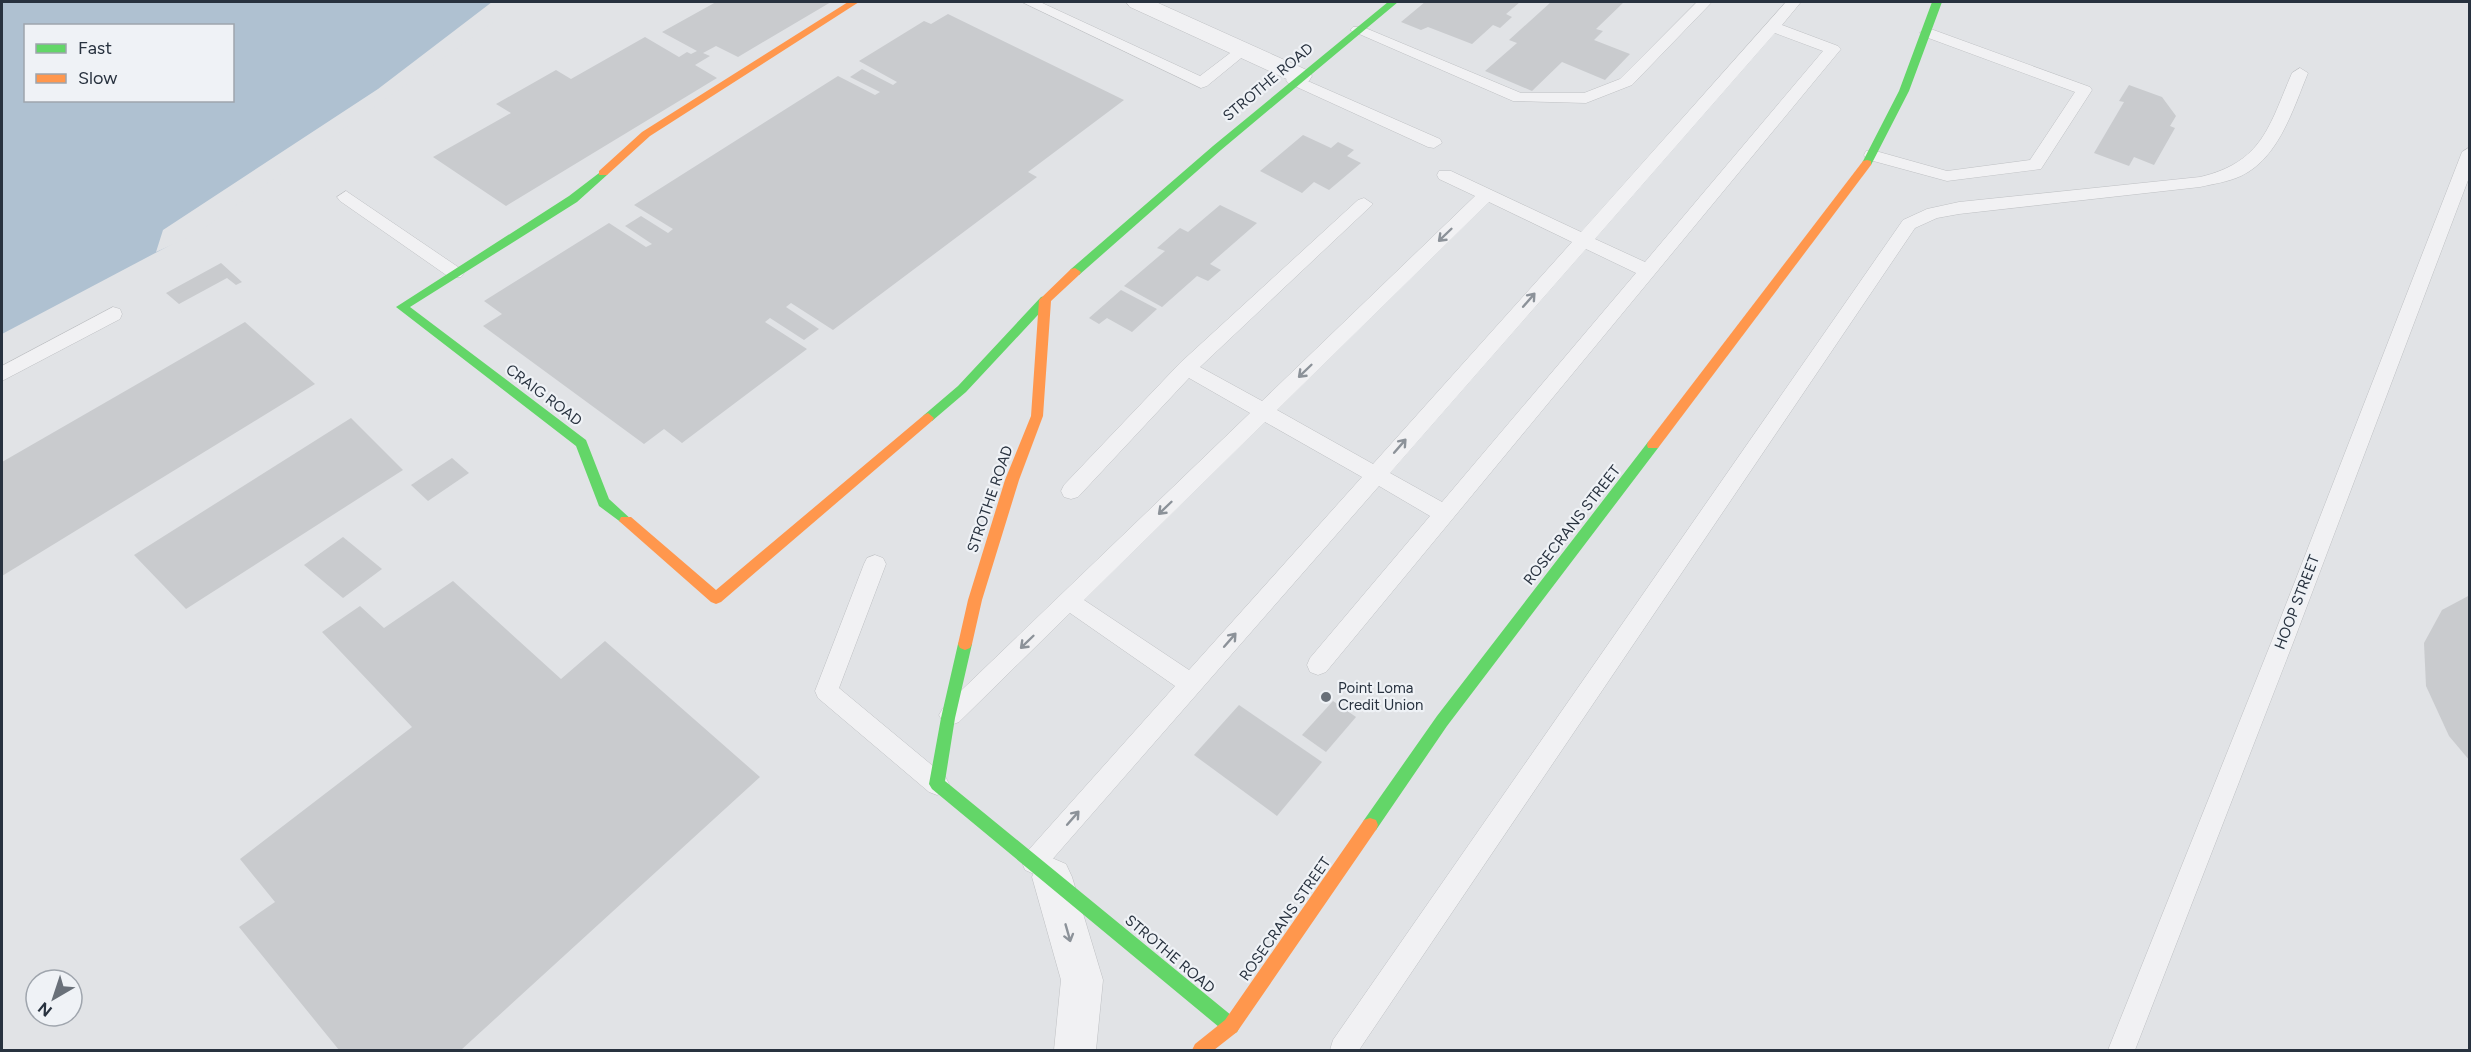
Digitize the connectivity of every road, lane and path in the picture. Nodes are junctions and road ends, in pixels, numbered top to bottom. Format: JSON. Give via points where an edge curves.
{"nodes":[{"id":1,"x":854,"y":2,"type":"edge"},
{"id":2,"x":1029,"y":2,"type":"edge"},
{"id":3,"x":1138,"y":2,"type":"edge"},
{"id":4,"x":1394,"y":2,"type":"edge"},
{"id":5,"x":1705,"y":2,"type":"edge"},
{"id":6,"x":1794,"y":2,"type":"edge"},
{"id":7,"x":1937,"y":2,"type":"edge"},
{"id":8,"x":1772,"y":27,"type":"junction"},
{"id":9,"x":1358,"y":30,"type":"junction"},
{"id":10,"x":1928,"y":33,"type":"junction"},
{"id":11,"x":1243,"y":50,"type":"junction"},
{"id":12,"x":2301,"y":73,"type":"dead end"},
{"id":13,"x":1297,"y":78,"type":"junction"},
{"id":14,"x":1434,"y":143,"type":"dead end"},
{"id":15,"x":2469,"y":152,"type":"edge"},
{"id":16,"x":1872,"y":155,"type":"junction"},
{"id":17,"x":1445,"y":175,"type":"dead end"},
{"id":18,"x":1486,"y":195,"type":"junction"},
{"id":19,"x":345,"y":197,"type":"dead end"},
{"id":20,"x":1364,"y":204,"type":"dead end"},
{"id":21,"x":1582,"y":240,"type":"junction"},
{"id":22,"x":1648,"y":271,"type":"junction"},
{"id":23,"x":455,"y":273,"type":"junction"},
{"id":24,"x":1045,"y":300,"type":"junction"},
{"id":25,"x":113,"y":314,"type":"dead end"},
{"id":26,"x":1187,"y":368,"type":"junction"},
{"id":27,"x":2,"y":374,"type":"edge"},
{"id":28,"x":1264,"y":411,"type":"junction"},
{"id":29,"x":1375,"y":474,"type":"junction"},
{"id":30,"x":1071,"y":490,"type":"dead end"},
{"id":31,"x":1445,"y":514,"type":"junction"},
{"id":32,"x":875,"y":564,"type":"dead end"},
{"id":33,"x":1069,"y":602,"type":"junction"},
{"id":34,"x":1318,"y":665,"type":"dead end"},
{"id":35,"x":1191,"y":684,"type":"junction"},
{"id":36,"x":948,"y":718,"type":"junction"},
{"id":37,"x":937,"y":784,"type":"junction"},
{"id":38,"x":1043,"y":869,"type":"junction"},
{"id":39,"x":1231,"y":1026,"type":"junction"},
{"id":40,"x":1075,"y":1050,"type":"edge"},
{"id":41,"x":1201,"y":1050,"type":"edge"},
{"id":42,"x":1342,"y":1050,"type":"edge"},
{"id":43,"x":2121,"y":1050,"type":"edge"}],
"edges":[{"from":1,"to":23,"type":"street","name":"CRAIG ROAD","via":[[646,134],[573,199]]},
{"from":2,"to":11,"type":"lane","via":[[1201,83]]},
{"from":3,"to":11,"type":"street"},
{"from":4,"to":9,"type":"street","name":"STROTHE ROAD"},
{"from":5,"to":9,"type":"lane","via":[[1626,82],[1586,98],[1519,98]]},
{"from":6,"to":8,"type":"lane"},
{"from":7,"to":10,"type":"street","name":"ROSECRANS STREET"},
{"from":8,"to":21,"type":"lane"},
{"from":8,"to":22,"type":"lane","via":[[1833,49]]},
{"from":9,"to":13,"type":"street","name":"STROTHE ROAD"},
{"from":10,"to":16,"type":"street","name":"ROSECRANS STREET","via":[[1895,114]]},
{"from":10,"to":16,"type":"lane","via":[[2084,90],[2035,165],[1947,177]]},
{"from":11,"to":13,"type":"street"},
{"from":12,"to":42,"type":"lane","via":[[2269,141],[2235,172],[2200,182],[1959,208],[1932,213],[1909,224]]},
{"from":13,"to":14,"type":"lane"},
{"from":13,"to":24,"type":"street","name":"STROTHE ROAD","via":[[1139,212]]},
{"from":15,"to":43,"type":"lane","name":"HOOP STREET"},
{"from":16,"to":39,"type":"street","name":"ROSECRANS STREET","via":[[1831,214],[1442,721]]},
{"from":17,"to":18,"type":"lane"},
{"from":18,"to":21,"type":"lane"},
{"from":18,"to":28,"type":"lane","one_way":true},
{"from":19,"to":23,"type":"lane"},
{"from":20,"to":26,"type":"lane"},
{"from":21,"to":22,"type":"lane"},
{"from":29,"to":21,"type":"lane","one_way":true},
{"from":22,"to":31,"type":"lane"},
{"from":23,"to":24,"type":"street","name":"CRAIG ROAD","via":[[402,307],[580,443],[604,502],[716,598],[962,388]]},
{"from":24,"to":36,"type":"street","name":"STROTHE ROAD","via":[[1037,416],[1012,480],[975,600]]},
{"from":25,"to":27,"type":"lane"},
{"from":26,"to":28,"type":"lane"},
{"from":26,"to":30,"type":"lane"},
{"from":28,"to":29,"type":"lane"},
{"from":28,"to":33,"type":"lane","one_way":true},
{"from":29,"to":31,"type":"lane"},
{"from":35,"to":29,"type":"lane","one_way":true},
{"from":31,"to":34,"type":"lane"},
{"from":32,"to":37,"type":"lane","via":[[826,691]]},
{"from":33,"to":35,"type":"lane"},
{"from":33,"to":36,"type":"lane","one_way":true},
{"from":38,"to":35,"type":"lane","one_way":true},
{"from":36,"to":37,"type":"street","name":"STROTHE ROAD"},
{"from":37,"to":38,"type":"street","name":"STROTHE ROAD"},
{"from":38,"to":39,"type":"street","name":"STROTHE ROAD"},
{"from":38,"to":40,"type":"street","one_way":true,"via":[[1082,980]]},
{"from":39,"to":41,"type":"street","name":"ROSECRANS STREET"}]}
